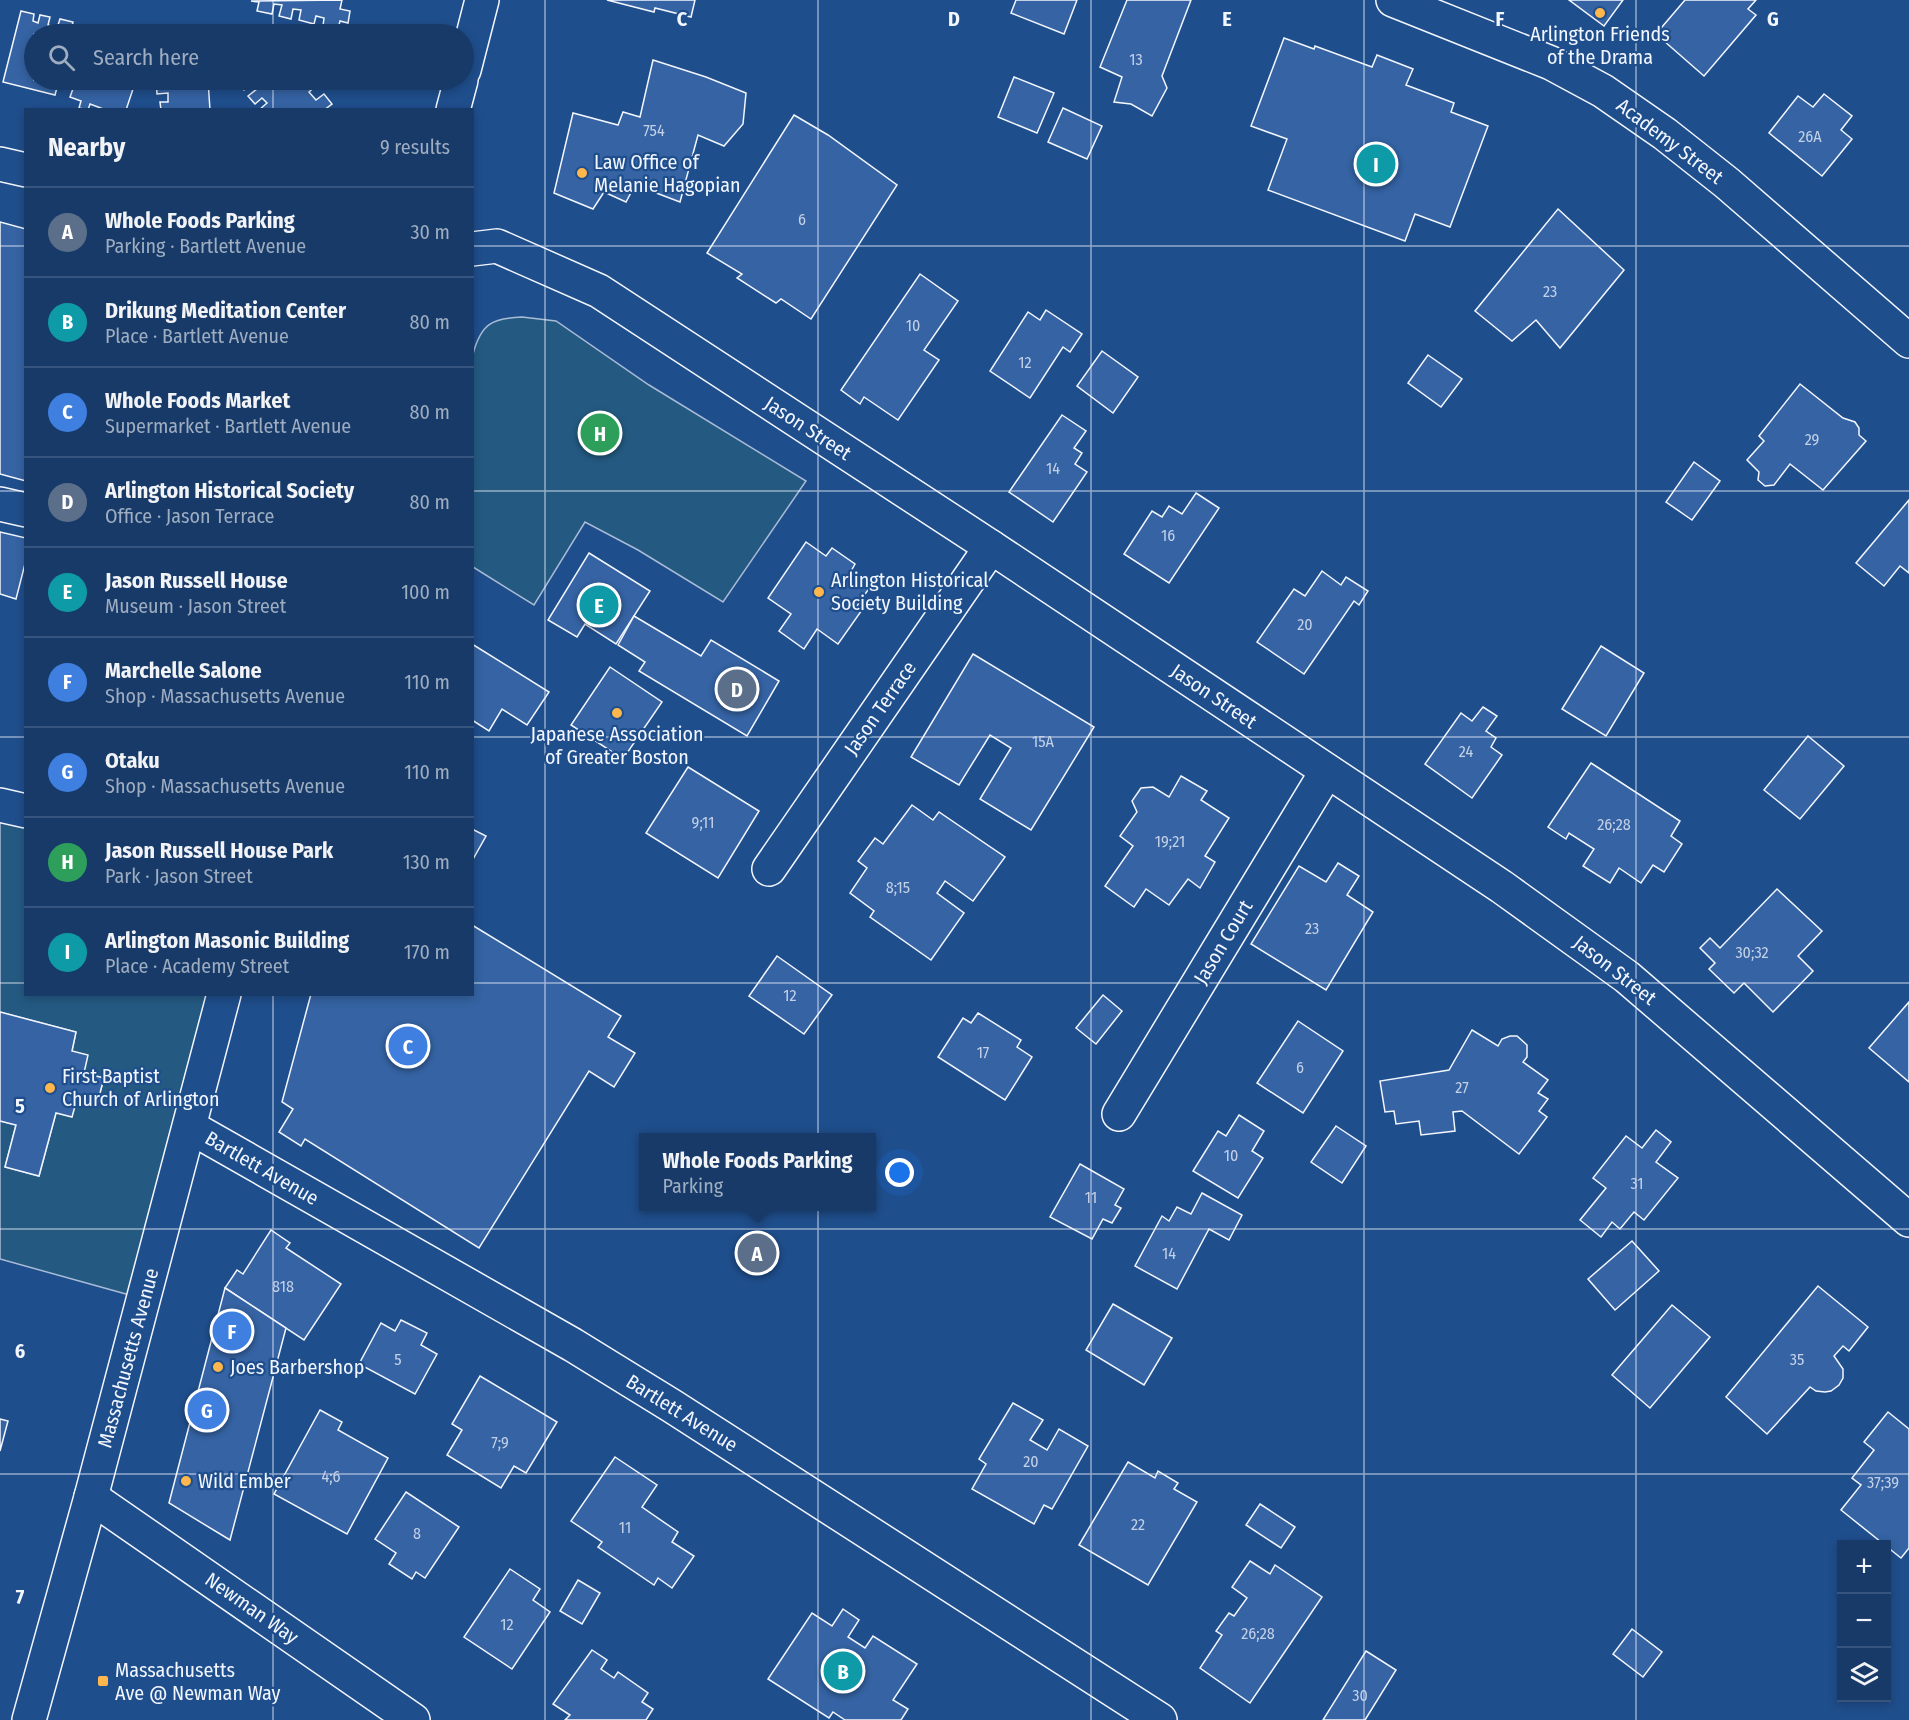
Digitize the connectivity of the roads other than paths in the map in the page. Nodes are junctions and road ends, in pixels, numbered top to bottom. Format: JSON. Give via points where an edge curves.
{"nodes":[{"id":1,"x":482,"y":0,"type":"edge"},
{"id":2,"x":1393,"y":0,"type":"edge"},
{"id":3,"x":1442,"y":8,"type":"edge"},
{"id":4,"x":474,"y":31,"type":"edge"},
{"id":5,"x":458,"y":90,"type":"edge"},
{"id":6,"x":454,"y":108,"type":"edge"},
{"id":7,"x":0,"y":164,"type":"edge"},
{"id":8,"x":24,"y":170,"type":"edge"},
{"id":9,"x":474,"y":249,"type":"edge"},
{"id":10,"x":1909,"y":340,"type":"edge"},
{"id":11,"x":0,"y":504,"type":"edge"},
{"id":12,"x":24,"y":510,"type":"edge"},
{"id":13,"x":991,"y":548,"type":"junction"},
{"id":14,"x":1326,"y":771,"type":"junction"},
{"id":15,"x":0,"y":805,"type":"edge"},
{"id":16,"x":24,"y":811,"type":"edge"},
{"id":17,"x":769,"y":869,"type":"dead end"},
{"id":18,"x":223,"y":996,"type":"edge"},
{"id":19,"x":1119,"y":1114,"type":"dead end"},
{"id":20,"x":190,"y":1127,"type":"junction"},
{"id":21,"x":1909,"y":1220,"type":"edge"},
{"id":22,"x":91,"y":1497,"type":"junction"},
{"id":23,"x":29,"y":1720,"type":"edge"},
{"id":24,"x":413,"y":1720,"type":"edge"},
{"id":25,"x":1160,"y":1720,"type":"edge"}],
"edges":[{"from":1,"to":4,"type":"street"},
{"from":2,"to":3,"type":"street","name":"Academy Street"},
{"from":3,"to":10,"type":"street","name":"Academy Street","via":[[1603,91],[1665,134]]},
{"from":5,"to":6,"type":"street"},
{"from":7,"to":8,"type":"street"},
{"from":9,"to":13,"type":"street","name":"Jason Street","via":[[497,246],[599,291]]},
{"from":11,"to":12,"type":"street"},
{"from":13,"to":14,"type":"street","name":"Jason Street"},
{"from":13,"to":17,"type":"street","name":"Jason Terrace"},
{"from":14,"to":19,"type":"street","name":"Jason Court"},
{"from":14,"to":21,"type":"street","name":"Jason Street","via":[[1502,887],[1627,976]]},
{"from":15,"to":16,"type":"street"},
{"from":18,"to":20,"type":"street","name":"Massachusetts Avenue"},
{"from":20,"to":22,"type":"street","name":"Massachusetts Avenue"},
{"from":20,"to":25,"type":"street","name":"Bartlett Avenue","via":[[583,1351]]},
{"from":22,"to":23,"type":"street","name":"Massachusetts Avenue"},
{"from":22,"to":24,"type":"street","name":"Newman Way"}]}
